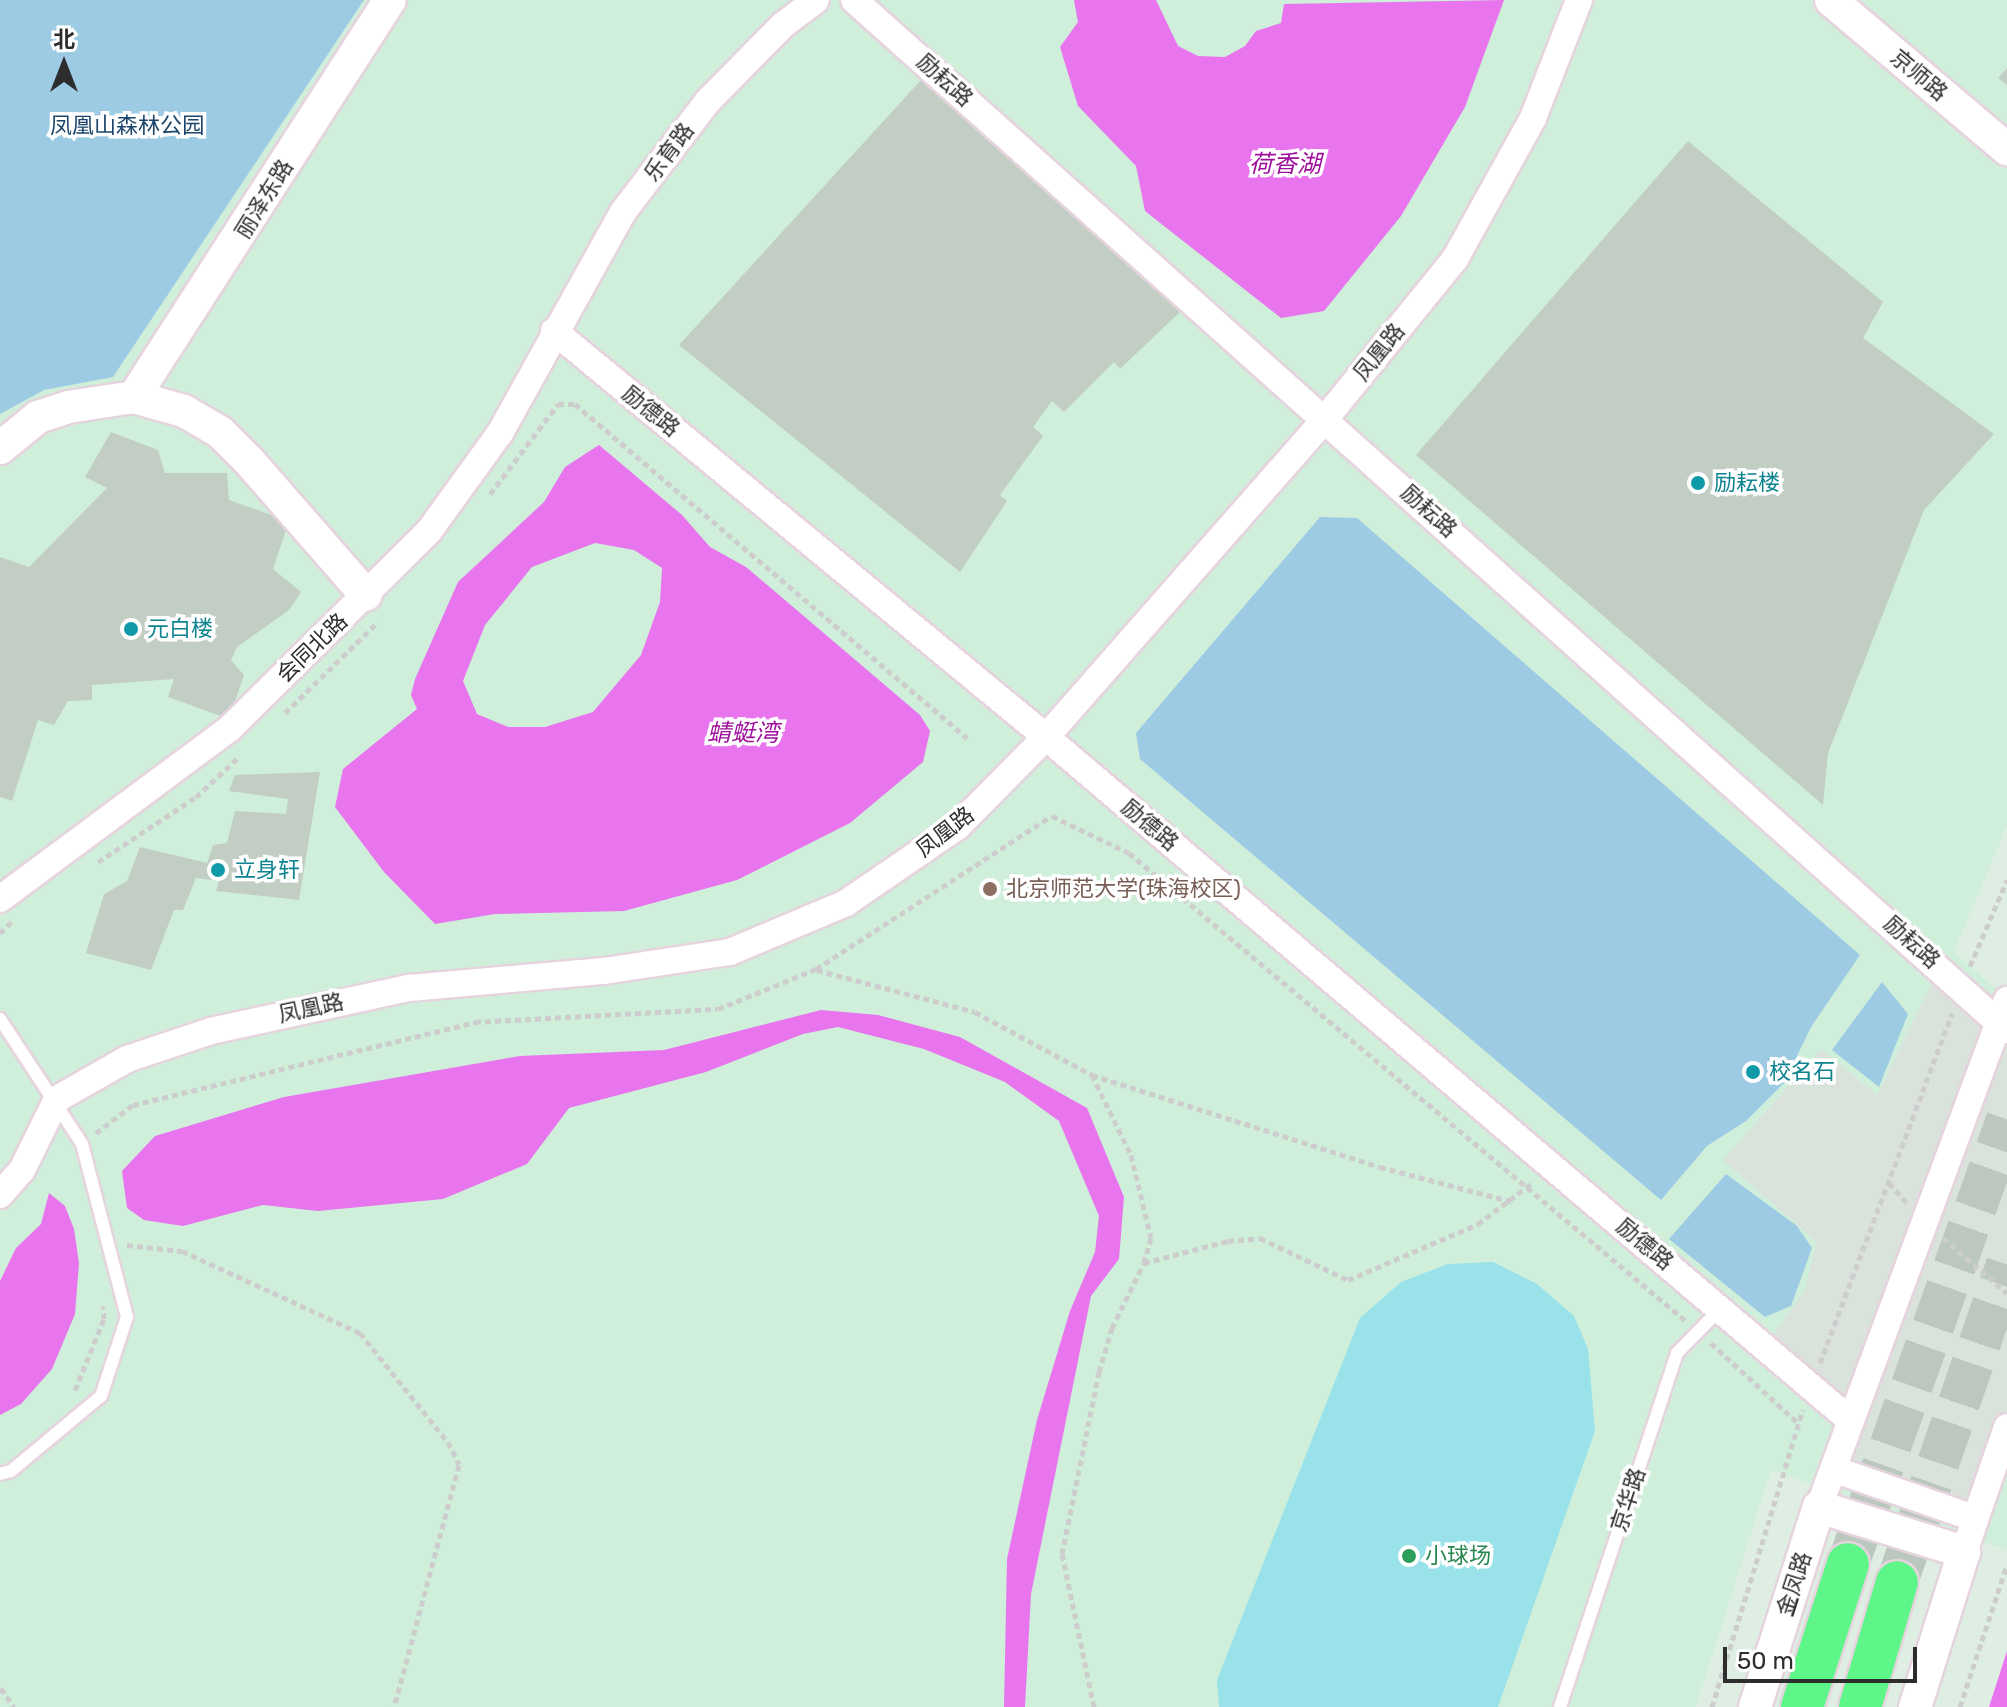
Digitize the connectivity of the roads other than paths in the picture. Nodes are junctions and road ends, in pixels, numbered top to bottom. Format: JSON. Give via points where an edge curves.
{"nodes":[{"id":1,"x":390,"y":0,"type":"edge"},
{"id":2,"x":816,"y":0,"type":"edge"},
{"id":3,"x":854,"y":0,"type":"edge"},
{"id":4,"x":1579,"y":0,"type":"edge"},
{"id":5,"x":1831,"y":0,"type":"edge"},
{"id":6,"x":2007,"y":149,"type":"edge"},
{"id":7,"x":554,"y":331,"type":"junction"},
{"id":8,"x":134,"y":397,"type":"junction"},
{"id":9,"x":1325,"y":419,"type":"junction"},
{"id":10,"x":0,"y":448,"type":"edge"},
{"id":11,"x":376,"y":604,"type":"junction"},
{"id":12,"x":1046,"y":737,"type":"junction"},
{"id":13,"x":9,"y":908,"type":"edge"},
{"id":14,"x":2007,"y":1000,"type":"edge"},
{"id":15,"x":0,"y":1019,"type":"edge"},
{"id":16,"x":2003,"y":1028,"type":"edge"},
{"id":17,"x":57,"y":1099,"type":"junction"},
{"id":18,"x":0,"y":1195,"type":"edge"},
{"id":19,"x":1721,"y":1308,"type":"junction"},
{"id":20,"x":1850,"y":1420,"type":"junction"},
{"id":21,"x":2007,"y":1427,"type":"edge"},
{"id":22,"x":1833,"y":1469,"type":"junction"},
{"id":23,"x":0,"y":1474,"type":"edge"},
{"id":24,"x":1819,"y":1507,"type":"junction"},
{"id":25,"x":1974,"y":1518,"type":"junction"},
{"id":26,"x":1964,"y":1552,"type":"junction"},
{"id":27,"x":1848,"y":1564,"type":"tunnel mouth"},
{"id":28,"x":1897,"y":1582,"type":"tunnel mouth"},
{"id":29,"x":1560,"y":1707,"type":"edge"},
{"id":30,"x":1755,"y":1707,"type":"edge"},
{"id":31,"x":1802,"y":1707,"type":"edge"},
{"id":32,"x":1860,"y":1707,"type":"edge"},
{"id":33,"x":1915,"y":1707,"type":"edge"}],
"edges":[{"from":1,"to":8,"type":"street","name":"丽泽东路"},
{"from":2,"to":7,"type":"street","name":"乐育路","via":[[783,25],[707,102],[623,212]]},
{"from":3,"to":9,"type":"street","name":"励耘路"},
{"from":4,"to":9,"type":"street","name":"凤凰路","via":[[1533,118],[1455,259]]},
{"from":5,"to":6,"type":"street","name":"京师路"},
{"from":7,"to":11,"type":"street","name":"会同北路","via":[[500,433]]},
{"from":7,"to":12,"type":"street","name":"励德路"},
{"from":8,"to":10,"type":"street","via":[[38,417]]},
{"from":8,"to":11,"type":"street","via":[[184,411],[220,432]]},
{"from":9,"to":12,"type":"street","name":"凤凰路"},
{"from":9,"to":16,"type":"street","name":"励耘路"},
{"from":11,"to":13,"type":"street","name":"会同北路"},
{"from":12,"to":17,"type":"street","name":"凤凰路","via":[[957,827],[846,903],[730,952],[604,971],[409,988],[303,1009],[127,1059]]},
{"from":12,"to":19,"type":"street","name":"励德路"},
{"from":14,"to":16,"type":"street"},
{"from":15,"to":17,"type":"lane"},
{"from":16,"to":20,"type":"street"},
{"from":17,"to":18,"type":"street","via":[[22,1170]]},
{"from":17,"to":23,"type":"lane","via":[[82,1144],[127,1317],[101,1396],[11,1471]]},
{"from":19,"to":20,"type":"street","name":"励德路"},
{"from":19,"to":29,"type":"lane","name":"京华路","via":[[1677,1353]]},
{"from":20,"to":22,"type":"street"},
{"from":21,"to":25,"type":"street"},
{"from":22,"to":24,"type":"street"},
{"from":22,"to":25,"type":"street"},
{"from":24,"to":26,"type":"street"},
{"from":24,"to":30,"type":"street","name":"金凤路"},
{"from":25,"to":26,"type":"street"},
{"from":26,"to":33,"type":"street"},
{"from":27,"to":31,"type":"highway","name":"金凤路"},
{"from":28,"to":32,"type":"highway"}]}
